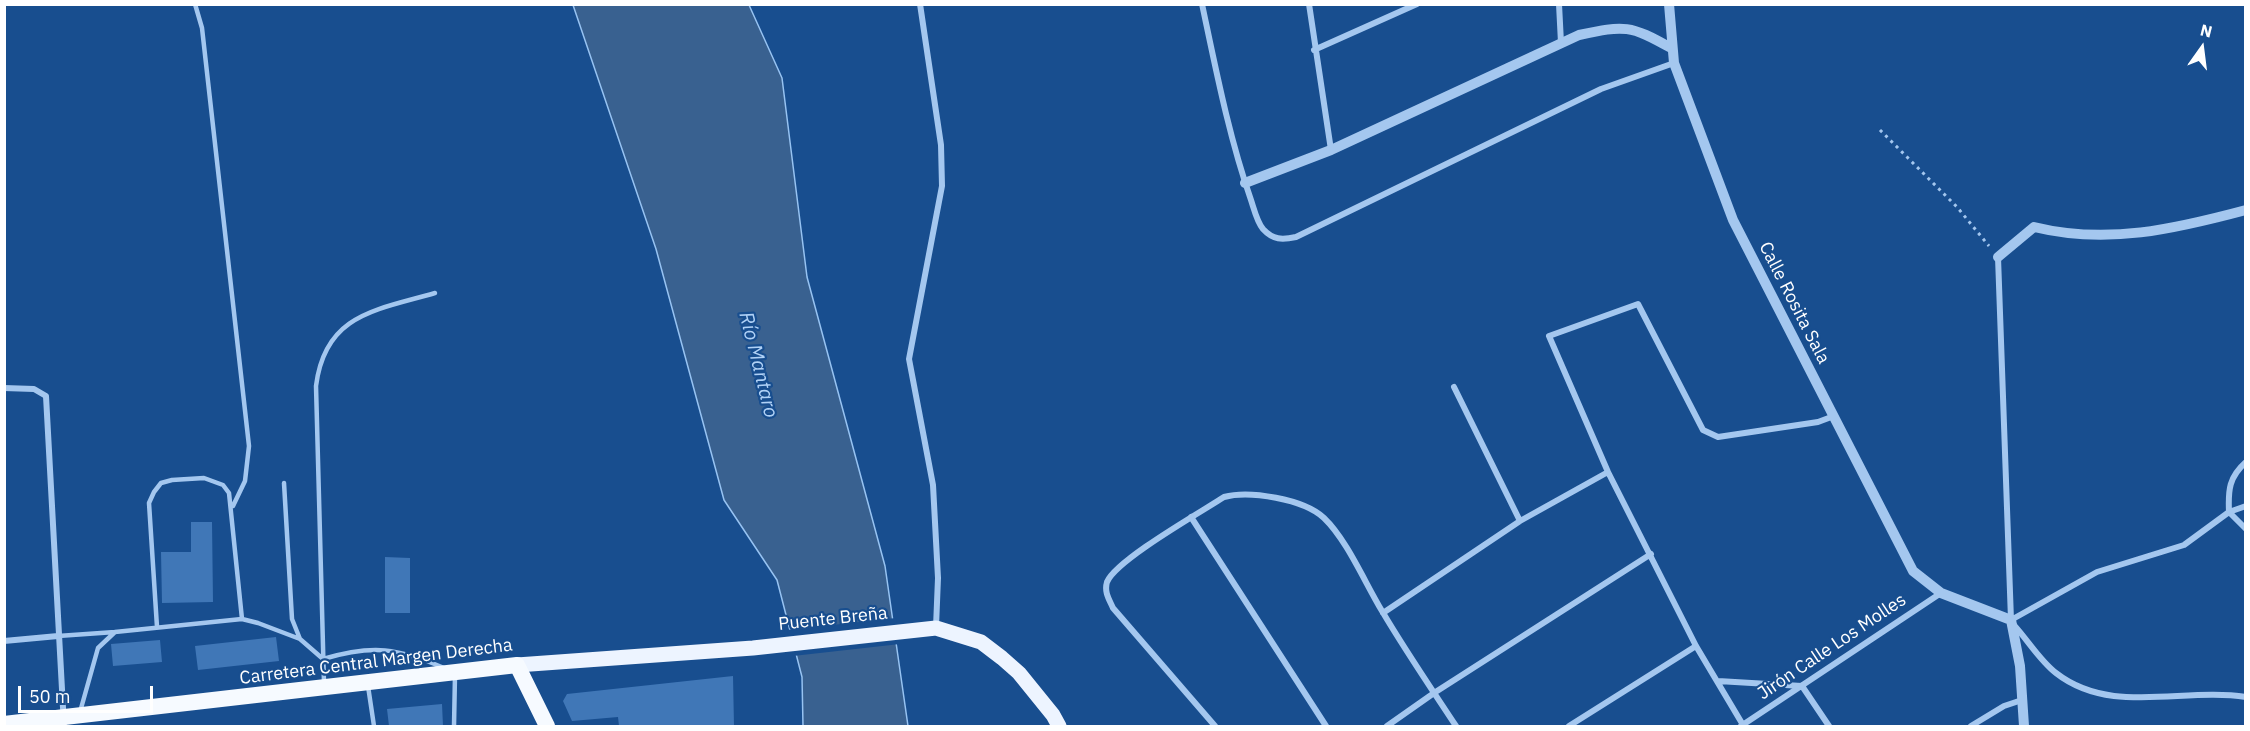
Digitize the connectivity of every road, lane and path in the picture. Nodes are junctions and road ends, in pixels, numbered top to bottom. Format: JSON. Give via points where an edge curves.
{"nodes":[{"id":1,"x":195,"y":4,"type":"edge"},
{"id":2,"x":920,"y":4,"type":"edge"},
{"id":3,"x":1202,"y":4,"type":"edge"},
{"id":4,"x":1309,"y":4,"type":"edge"},
{"id":5,"x":1397,"y":4,"type":"edge"},
{"id":6,"x":1416,"y":4,"type":"edge"},
{"id":7,"x":1559,"y":4,"type":"edge"},
{"id":8,"x":1669,"y":4,"type":"edge"},
{"id":9,"x":1396,"y":13,"type":"junction"},
{"id":10,"x":1561,"y":43,"type":"junction"},
{"id":11,"x":1671,"y":48,"type":"junction"},
{"id":12,"x":1314,"y":50,"type":"junction"},
{"id":13,"x":1674,"y":63,"type":"junction"},
{"id":14,"x":1880,"y":130,"type":"dead end"},
{"id":15,"x":1330,"y":150,"type":"junction"},
{"id":16,"x":1245,"y":183,"type":"junction"},
{"id":17,"x":2246,"y":210,"type":"edge"},
{"id":18,"x":1998,"y":257,"type":"junction"},
{"id":19,"x":435,"y":293,"type":"dead end"},
{"id":20,"x":1454,"y":387,"type":"dead end"},
{"id":21,"x":4,"y":388,"type":"edge"},
{"id":22,"x":1834,"y":416,"type":"junction"},
{"id":23,"x":2246,"y":462,"type":"edge"},
{"id":24,"x":1608,"y":472,"type":"junction"},
{"id":25,"x":284,"y":483,"type":"dead end"},
{"id":26,"x":233,"y":506,"type":"junction"},
{"id":27,"x":2246,"y":506,"type":"edge"},
{"id":28,"x":2229,"y":512,"type":"junction"},
{"id":29,"x":1191,"y":517,"type":"junction"},
{"id":30,"x":1520,"y":521,"type":"junction"},
{"id":31,"x":2246,"y":529,"type":"edge"},
{"id":32,"x":1651,"y":554,"type":"junction"},
{"id":33,"x":1941,"y":593,"type":"junction"},
{"id":34,"x":1383,"y":613,"type":"junction"},
{"id":35,"x":242,"y":620,"type":"junction"},
{"id":36,"x":2011,"y":620,"type":"junction"},
{"id":37,"x":157,"y":627,"type":"junction"},
{"id":38,"x":936,"y":628,"type":"junction"},
{"id":39,"x":115,"y":632,"type":"junction"},
{"id":40,"x":58,"y":636,"type":"junction"},
{"id":41,"x":300,"y":639,"type":"junction"},
{"id":42,"x":4,"y":641,"type":"edge"},
{"id":43,"x":1696,"y":646,"type":"junction"},
{"id":44,"x":753,"y":648,"type":"joint"},
{"id":45,"x":323,"y":659,"type":"junction"},
{"id":46,"x":517,"y":665,"type":"junction"},
{"id":47,"x":455,"y":673,"type":"junction"},
{"id":48,"x":1718,"y":681,"type":"junction"},
{"id":49,"x":368,"y":684,"type":"junction"},
{"id":50,"x":1802,"y":686,"type":"junction"},
{"id":51,"x":325,"y":689,"type":"junction"},
{"id":52,"x":1434,"y":693,"type":"junction"},
{"id":53,"x":2246,"y":697,"type":"edge"},
{"id":54,"x":2022,"y":700,"type":"junction"},
{"id":55,"x":80,"y":715,"type":"junction"},
{"id":56,"x":56,"y":722,"type":"edge"},
{"id":57,"x":4,"y":723,"type":"edge"},
{"id":58,"x":374,"y":726,"type":"edge"},
{"id":59,"x":454,"y":726,"type":"edge"},
{"id":60,"x":547,"y":726,"type":"edge"},
{"id":61,"x":1059,"y":726,"type":"edge"},
{"id":62,"x":1215,"y":726,"type":"edge"},
{"id":63,"x":1326,"y":726,"type":"edge"},
{"id":64,"x":1387,"y":726,"type":"edge"},
{"id":65,"x":1456,"y":726,"type":"edge"},
{"id":66,"x":1569,"y":726,"type":"edge"},
{"id":67,"x":1742,"y":726,"type":"edge"},
{"id":68,"x":1829,"y":726,"type":"edge"},
{"id":69,"x":1971,"y":726,"type":"edge"},
{"id":70,"x":2024,"y":726,"type":"edge"}],
"edges":[{"from":1,"to":26,"type":"lane","via":[[202,28],[249,446],[245,482]]},
{"from":2,"to":38,"type":"street","via":[[941,144],[942,186],[909,359],[933,485],[938,578]]},
{"from":3,"to":16,"type":"street"},
{"from":4,"to":12,"type":"street"},
{"from":5,"to":9,"type":"street"},
{"from":6,"to":9,"type":"street"},
{"from":7,"to":10,"type":"street"},
{"from":8,"to":11,"type":"street","name":"Calle Rosita Sala"},
{"from":9,"to":12,"type":"street"},
{"from":10,"to":11,"type":"street","via":[[1619,26],[1641,31]]},
{"from":10,"to":15,"type":"street"},
{"from":11,"to":13,"type":"street","name":"Calle Rosita Sala"},
{"from":12,"to":15,"type":"street"},
{"from":13,"to":16,"type":"street","via":[[1601,89],[1296,237],[1271,237],[1261,227]]},
{"from":13,"to":22,"type":"street","name":"Calle Rosita Sala","via":[[1733,220]]},
{"from":14,"to":18,"type":"path","via":[[1957,207]]},
{"from":15,"to":16,"type":"street"},
{"from":17,"to":18,"type":"street","via":[[2159,231],[2117,236],[2062,234],[2034,227]]},
{"from":18,"to":36,"type":"street"},
{"from":19,"to":45,"type":"lane","via":[[365,313],[331,341],[319,363],[316,386]]},
{"from":20,"to":30,"type":"street"},
{"from":21,"to":40,"type":"street","via":[[34,388],[46,396]]},
{"from":22,"to":24,"type":"street","via":[[1818,422],[1718,437],[1703,430],[1638,304],[1549,336]]},
{"from":22,"to":33,"type":"street","name":"Calle Rosita Sala","via":[[1913,571]]},
{"from":23,"to":28,"type":"street","via":[[2234,472],[2228,489]]},
{"from":24,"to":30,"type":"street"},
{"from":24,"to":32,"type":"street"},
{"from":25,"to":41,"type":"lane","via":[[292,620]]},
{"from":26,"to":35,"type":"lane"},
{"from":26,"to":37,"type":"lane","via":[[223,485],[204,478],[161,483],[154,492],[149,503]]},
{"from":27,"to":28,"type":"street"},
{"from":28,"to":31,"type":"street"},
{"from":28,"to":36,"type":"street","via":[[2184,545],[2097,572]]},
{"from":29,"to":34,"type":"street","via":[[1224,497],[1240,493],[1310,508],[1335,531]]},
{"from":29,"to":62,"type":"street","via":[[1110,575],[1107,596],[1113,608]]},
{"from":29,"to":63,"type":"street"},
{"from":30,"to":34,"type":"street"},
{"from":32,"to":43,"type":"street"},
{"from":32,"to":52,"type":"street"},
{"from":33,"to":36,"type":"street","name":"Calle Rosita Sala"},
{"from":33,"to":50,"type":"street","name":"Jirón Calle Los Molles"},
{"from":34,"to":52,"type":"street"},
{"from":35,"to":37,"type":"lane"},
{"from":35,"to":41,"type":"lane","via":[[258,622]]},
{"from":36,"to":53,"type":"street","via":[[2055,673],[2084,689],[2125,698],[2227,694]]},
{"from":36,"to":54,"type":"street"},
{"from":37,"to":39,"type":"lane"},
{"from":38,"to":44,"type":"main road","name":"Puente Breña"},
{"from":38,"to":61,"type":"main road","via":[[981,642],[1002,658]]},
{"from":39,"to":40,"type":"lane"},
{"from":39,"to":55,"type":"lane","via":[[98,648]]},
{"from":40,"to":42,"type":"street"},
{"from":40,"to":56,"type":"street"},
{"from":41,"to":45,"type":"lane"},
{"from":43,"to":48,"type":"street"},
{"from":43,"to":66,"type":"street"},
{"from":44,"to":46,"type":"main road","name":"Carretera Central Margen Derecha"},
{"from":45,"to":47,"type":"lane","via":[[361,648],[392,650]]},
{"from":45,"to":51,"type":"lane"},
{"from":46,"to":47,"type":"highway","name":"Carretera Central Margen Derecha"},
{"from":46,"to":60,"type":"highway"},
{"from":47,"to":49,"type":"highway","name":"Carretera Central Margen Derecha"},
{"from":47,"to":59,"type":"lane"},
{"from":48,"to":50,"type":"street"},
{"from":48,"to":67,"type":"street"},
{"from":49,"to":51,"type":"highway","name":"Carretera Central Margen Derecha"},
{"from":49,"to":58,"type":"lane"},
{"from":50,"to":67,"type":"street","name":"Jirón Calle Los Molles"},
{"from":50,"to":68,"type":"street"},
{"from":51,"to":55,"type":"highway","name":"Carretera Central Margen Derecha"},
{"from":52,"to":64,"type":"street"},
{"from":52,"to":65,"type":"street"},
{"from":54,"to":69,"type":"street"},
{"from":54,"to":70,"type":"street"},
{"from":55,"to":56,"type":"highway","name":"Carretera Central Margen Derecha"},
{"from":56,"to":57,"type":"highway","name":"Carretera Central Margen Derecha"}]}
